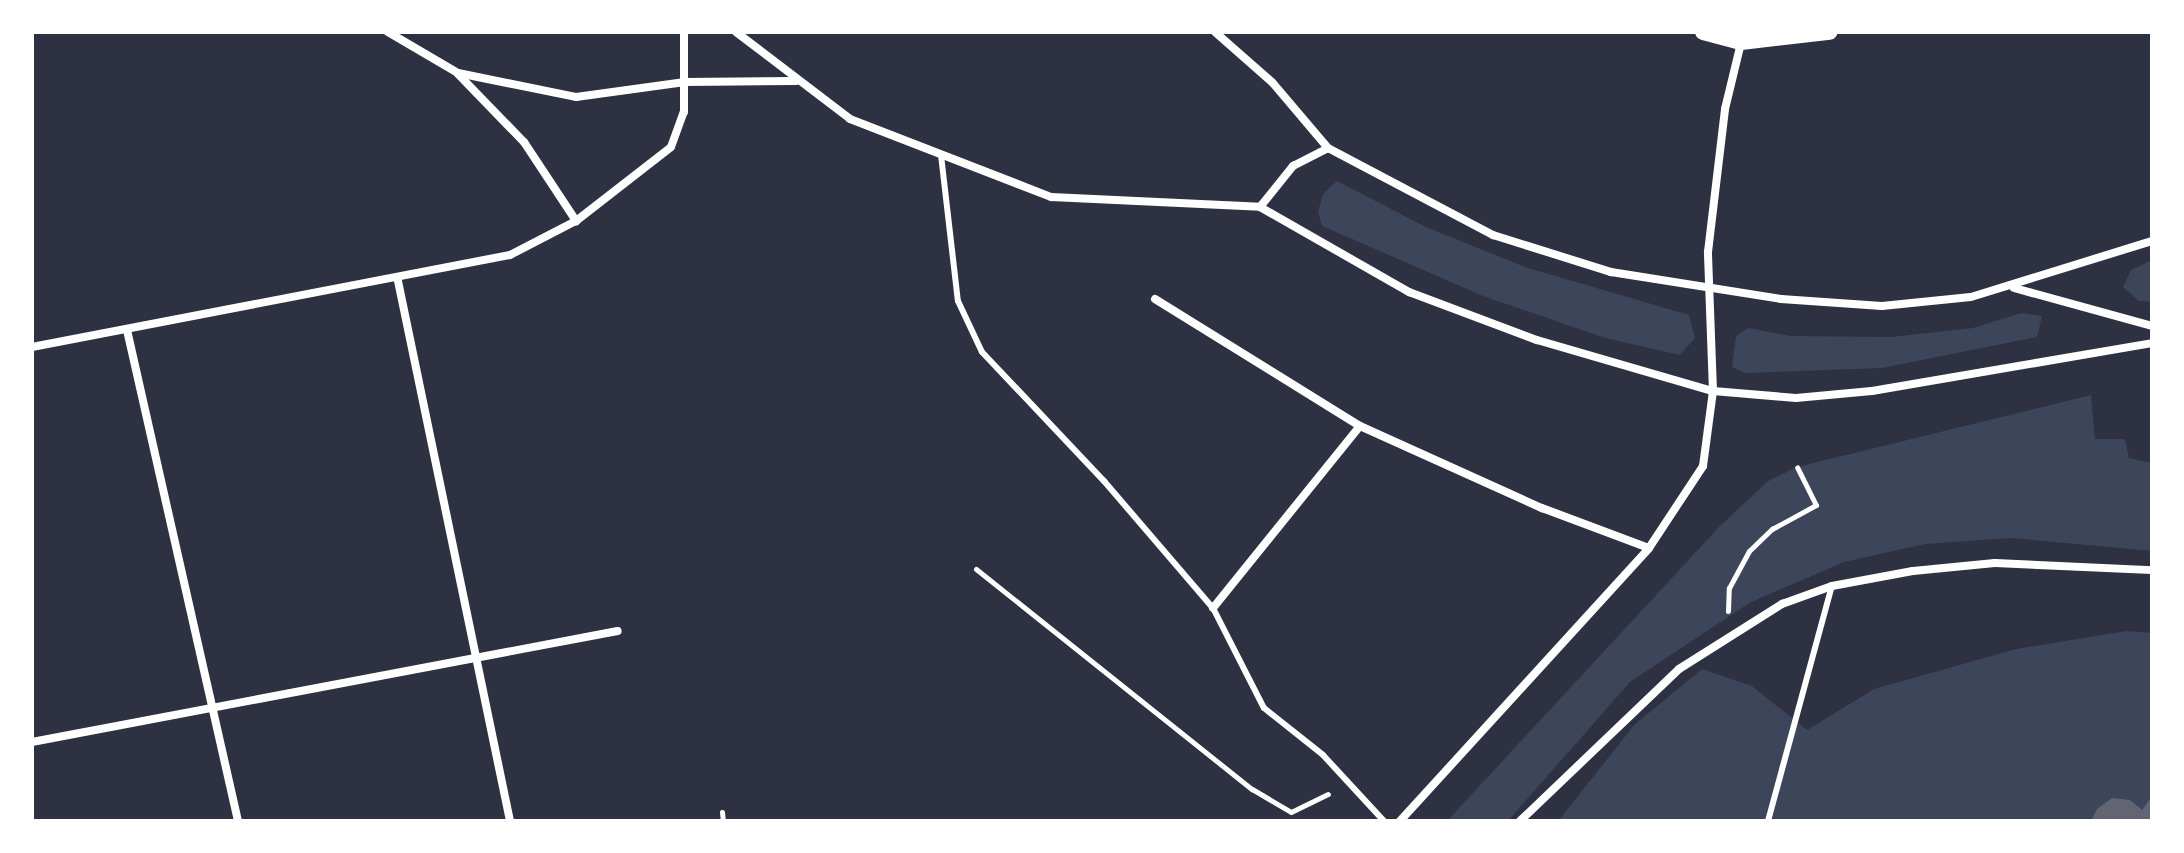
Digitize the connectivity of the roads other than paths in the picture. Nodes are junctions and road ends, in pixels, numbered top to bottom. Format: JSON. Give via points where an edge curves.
{"nodes":[{"id":1,"x":388,"y":32,"type":"edge"},
{"id":2,"x":684,"y":32,"type":"edge"},
{"id":3,"x":736,"y":32,"type":"edge"},
{"id":4,"x":1215,"y":32,"type":"edge"},
{"id":5,"x":1703,"y":32,"type":"edge"},
{"id":6,"x":1829,"y":32,"type":"edge"},
{"id":7,"x":1741,"y":42,"type":"junction"},
{"id":8,"x":458,"y":73,"type":"junction"},
{"id":9,"x":797,"y":81,"type":"junction"},
{"id":10,"x":685,"y":82,"type":"junction"},
{"id":11,"x":1328,"y":148,"type":"junction"},
{"id":12,"x":941,"y":155,"type":"junction"},
{"id":13,"x":1260,"y":207,"type":"junction"},
{"id":14,"x":576,"y":221,"type":"junction"},
{"id":15,"x":2152,"y":241,"type":"edge"},
{"id":16,"x":398,"y":281,"type":"junction"},
{"id":17,"x":2010,"y":287,"type":"junction"},
{"id":18,"x":1713,"y":289,"type":"junction"},
{"id":19,"x":1155,"y":299,"type":"dead end"},
{"id":20,"x":2152,"y":326,"type":"edge"},
{"id":21,"x":127,"y":330,"type":"junction"},
{"id":22,"x":2152,"y":343,"type":"edge"},
{"id":23,"x":32,"y":347,"type":"edge"},
{"id":24,"x":1713,"y":391,"type":"junction"},
{"id":25,"x":1360,"y":426,"type":"junction"},
{"id":26,"x":1649,"y":548,"type":"junction"},
{"id":27,"x":2152,"y":570,"type":"edge"},
{"id":28,"x":1832,"y":586,"type":"junction"},
{"id":29,"x":1213,"y":608,"type":"junction"},
{"id":30,"x":618,"y":631,"type":"dead end"},
{"id":31,"x":477,"y":657,"type":"junction"},
{"id":32,"x":213,"y":708,"type":"junction"},
{"id":33,"x":32,"y":742,"type":"edge"},
{"id":34,"x":238,"y":821,"type":"edge"},
{"id":35,"x":510,"y":821,"type":"edge"},
{"id":36,"x":1384,"y":821,"type":"edge"},
{"id":37,"x":1400,"y":821,"type":"edge"},
{"id":38,"x":1520,"y":821,"type":"edge"},
{"id":39,"x":1768,"y":821,"type":"edge"}],
"edges":[{"from":1,"to":8,"type":"street"},
{"from":2,"to":10,"type":"street"},
{"from":3,"to":9,"type":"street"},
{"from":4,"to":11,"type":"street","via":[[1272,82]]},
{"from":5,"to":7,"type":"main road"},
{"from":6,"to":7,"type":"main road"},
{"from":7,"to":18,"type":"street","via":[[1725,109],[1708,252]]},
{"from":8,"to":10,"type":"street","via":[[576,97]]},
{"from":8,"to":14,"type":"street","via":[[524,142]]},
{"from":9,"to":10,"type":"street"},
{"from":9,"to":12,"type":"street","via":[[850,119]]},
{"from":10,"to":14,"type":"street","via":[[684,112],[671,147]]},
{"from":11,"to":13,"type":"street","via":[[1293,166]]},
{"from":11,"to":18,"type":"street","via":[[1493,235],[1611,272]]},
{"from":12,"to":13,"type":"street","via":[[1051,197]]},
{"from":12,"to":29,"type":"lane","via":[[958,301],[982,352]]},
{"from":13,"to":24,"type":"street","via":[[1409,292],[1537,340]]},
{"from":14,"to":16,"type":"street","via":[[510,255]]},
{"from":15,"to":17,"type":"street"},
{"from":16,"to":21,"type":"street"},
{"from":16,"to":31,"type":"street"},
{"from":17,"to":18,"type":"street","via":[[1971,297],[1882,306]]},
{"from":17,"to":20,"type":"street"},
{"from":18,"to":24,"type":"street"},
{"from":19,"to":25,"type":"street"},
{"from":21,"to":23,"type":"street"},
{"from":21,"to":32,"type":"street"},
{"from":22,"to":24,"type":"street","via":[[1872,391],[1796,398]]},
{"from":24,"to":26,"type":"street","via":[[1703,466]]},
{"from":25,"to":26,"type":"street","via":[[1542,508]]},
{"from":25,"to":29,"type":"street"},
{"from":26,"to":37,"type":"street"},
{"from":27,"to":28,"type":"street","via":[[1995,563]]},
{"from":28,"to":38,"type":"street","via":[[1782,604],[1679,669]]},
{"from":28,"to":39,"type":"lane"},
{"from":29,"to":36,"type":"lane","via":[[1264,708],[1323,755]]},
{"from":30,"to":31,"type":"street"},
{"from":31,"to":32,"type":"street"},
{"from":31,"to":35,"type":"street"},
{"from":32,"to":33,"type":"street"},
{"from":32,"to":34,"type":"street"}]}
